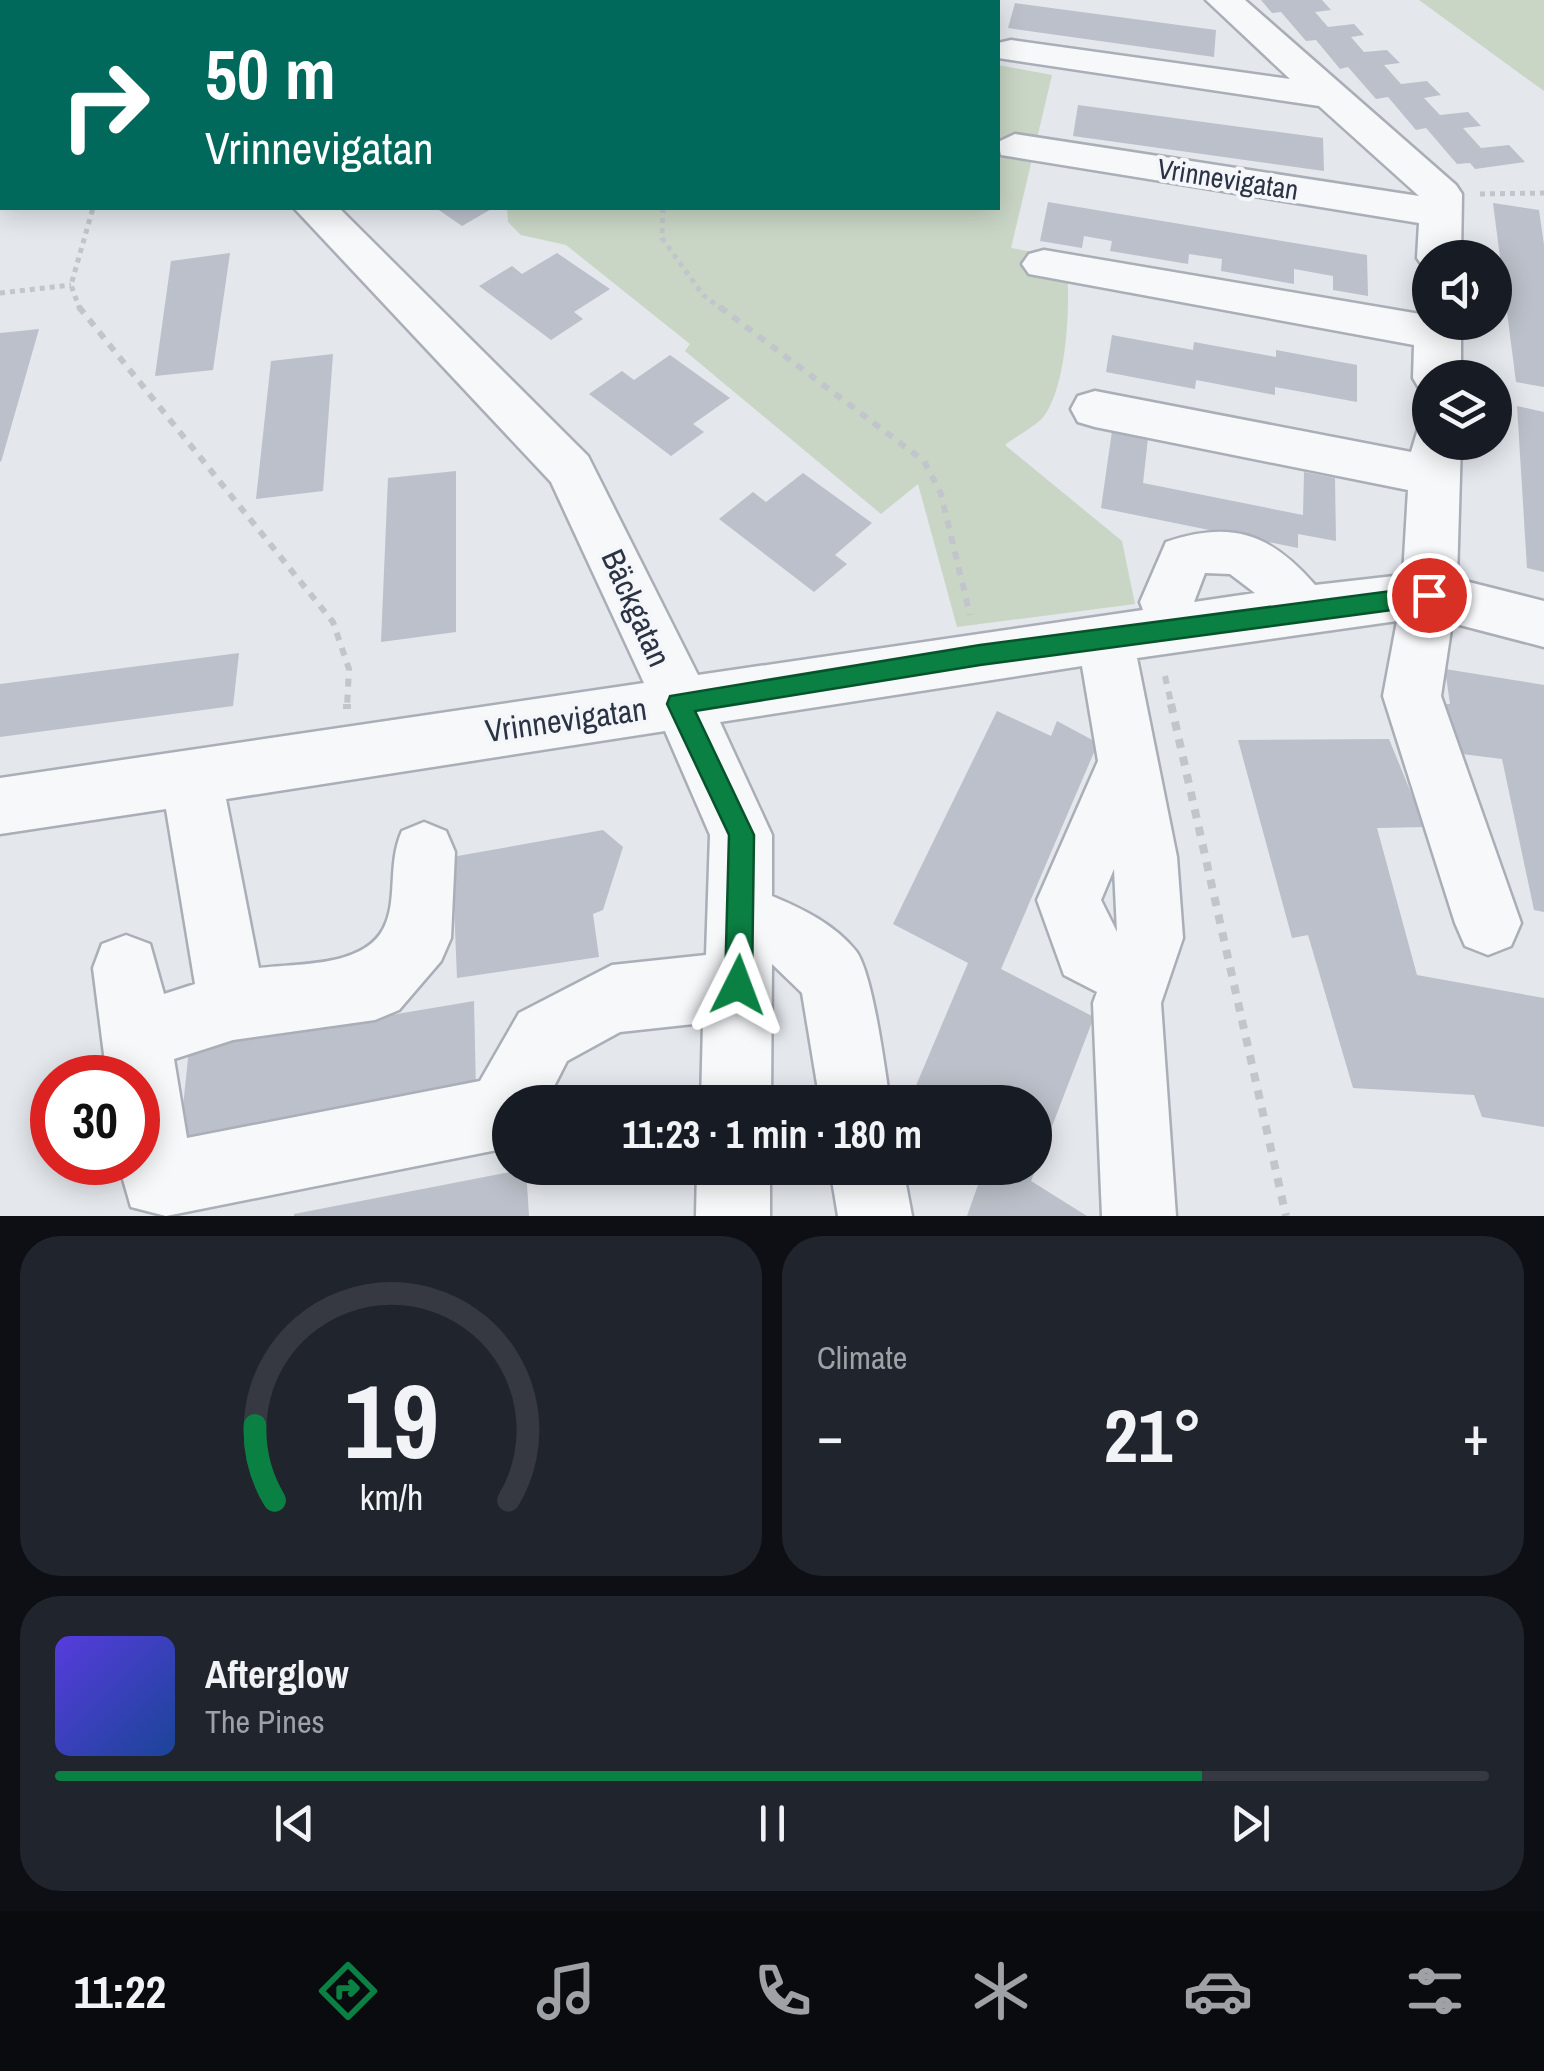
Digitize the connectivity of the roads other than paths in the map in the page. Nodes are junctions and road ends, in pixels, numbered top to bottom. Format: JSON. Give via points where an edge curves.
{"nodes":[{"id":1,"x":1224,"y":0,"type":"edge"},
{"id":2,"x":1011,"y":51,"type":"dead end"},
{"id":3,"x":1332,"y":96,"type":"junction"},
{"id":4,"x":1016,"y":146,"type":"dead end"},
{"id":5,"x":1441,"y":204,"type":"junction"},
{"id":6,"x":318,"y":210,"type":"edge"},
{"id":7,"x":1440,"y":240,"type":"edge"},
{"id":8,"x":1044,"y":264,"type":"dead end"},
{"id":9,"x":1438,"y":344,"type":"edge"},
{"id":10,"x":1095,"y":409,"type":"dead end"},
{"id":11,"x":1412,"y":456,"type":"edge"},
{"id":12,"x":1435,"y":460,"type":"edge"},
{"id":13,"x":1429,"y":595,"type":"junction"},
{"id":14,"x":1544,"y":624,"type":"edge"},
{"id":15,"x":1146,"y":632,"type":"junction"},
{"id":16,"x":679,"y":704,"type":"junction"},
{"id":17,"x":192,"y":776,"type":"junction"},
{"id":18,"x":0,"y":806,"type":"edge"},
{"id":19,"x":424,"y":852,"type":"dead end"},
{"id":20,"x":742,"y":916,"type":"junction"},
{"id":21,"x":1488,"y":923,"type":"dead end"},
{"id":22,"x":126,"y":968,"type":"dead end"},
{"id":23,"x":738,"y":985,"type":"junction"},
{"id":24,"x":232,"y":1006,"type":"junction"},
{"id":25,"x":136,"y":1038,"type":"junction"},
{"id":26,"x":736,"y":1085,"type":"edge"},
{"id":27,"x":853,"y":1085,"type":"edge"},
{"id":28,"x":734,"y":1185,"type":"edge"},
{"id":29,"x":870,"y":1185,"type":"edge"},
{"id":30,"x":733,"y":1216,"type":"edge"},
{"id":31,"x":875,"y":1216,"type":"edge"},
{"id":32,"x":1139,"y":1216,"type":"edge"}],
"edges":[{"from":1,"to":3,"type":"street"},
{"from":2,"to":3,"type":"street"},
{"from":3,"to":5,"type":"street"},
{"from":4,"to":5,"type":"street","name":"Vrinnevigatan"},
{"from":5,"to":7,"type":"street"},
{"from":6,"to":16,"type":"street","name":"Bäckgatan","via":[[570,470]]},
{"from":8,"to":9,"type":"street"},
{"from":10,"to":11,"type":"street"},
{"from":12,"to":13,"type":"street"},
{"from":13,"to":14,"type":"street","name":"Vrinnevigatan"},
{"from":13,"to":15,"type":"street","name":"Vrinnevigatan"},
{"from":13,"to":21,"type":"street","via":[[1412,696]]},
{"from":15,"to":16,"type":"street","name":"Vrinnevigatan"},
{"from":15,"to":32,"type":"street","via":[[1128,758],[1150,938],[1127,1003]]},
{"from":16,"to":17,"type":"street","name":"Vrinnevigatan"},
{"from":16,"to":20,"type":"street","name":"Bäckgatan","via":[[742,835]]},
{"from":17,"to":18,"type":"street","name":"Vrinnevigatan"},
{"from":17,"to":24,"type":"street"},
{"from":19,"to":24,"type":"street","via":[[418,938],[375,986]]},
{"from":20,"to":23,"type":"street","name":"Bäckgatan"},
{"from":20,"to":27,"type":"street","via":[[791,937],[833,976]]},
{"from":22,"to":25,"type":"street"},
{"from":23,"to":25,"type":"street","via":[[612,999],[544,1037],[502,1114],[157,1181]]},
{"from":23,"to":26,"type":"street","name":"Bäckgatan"},
{"from":24,"to":25,"type":"street"},
{"from":28,"to":30,"type":"street"},
{"from":29,"to":31,"type":"street"}]}
